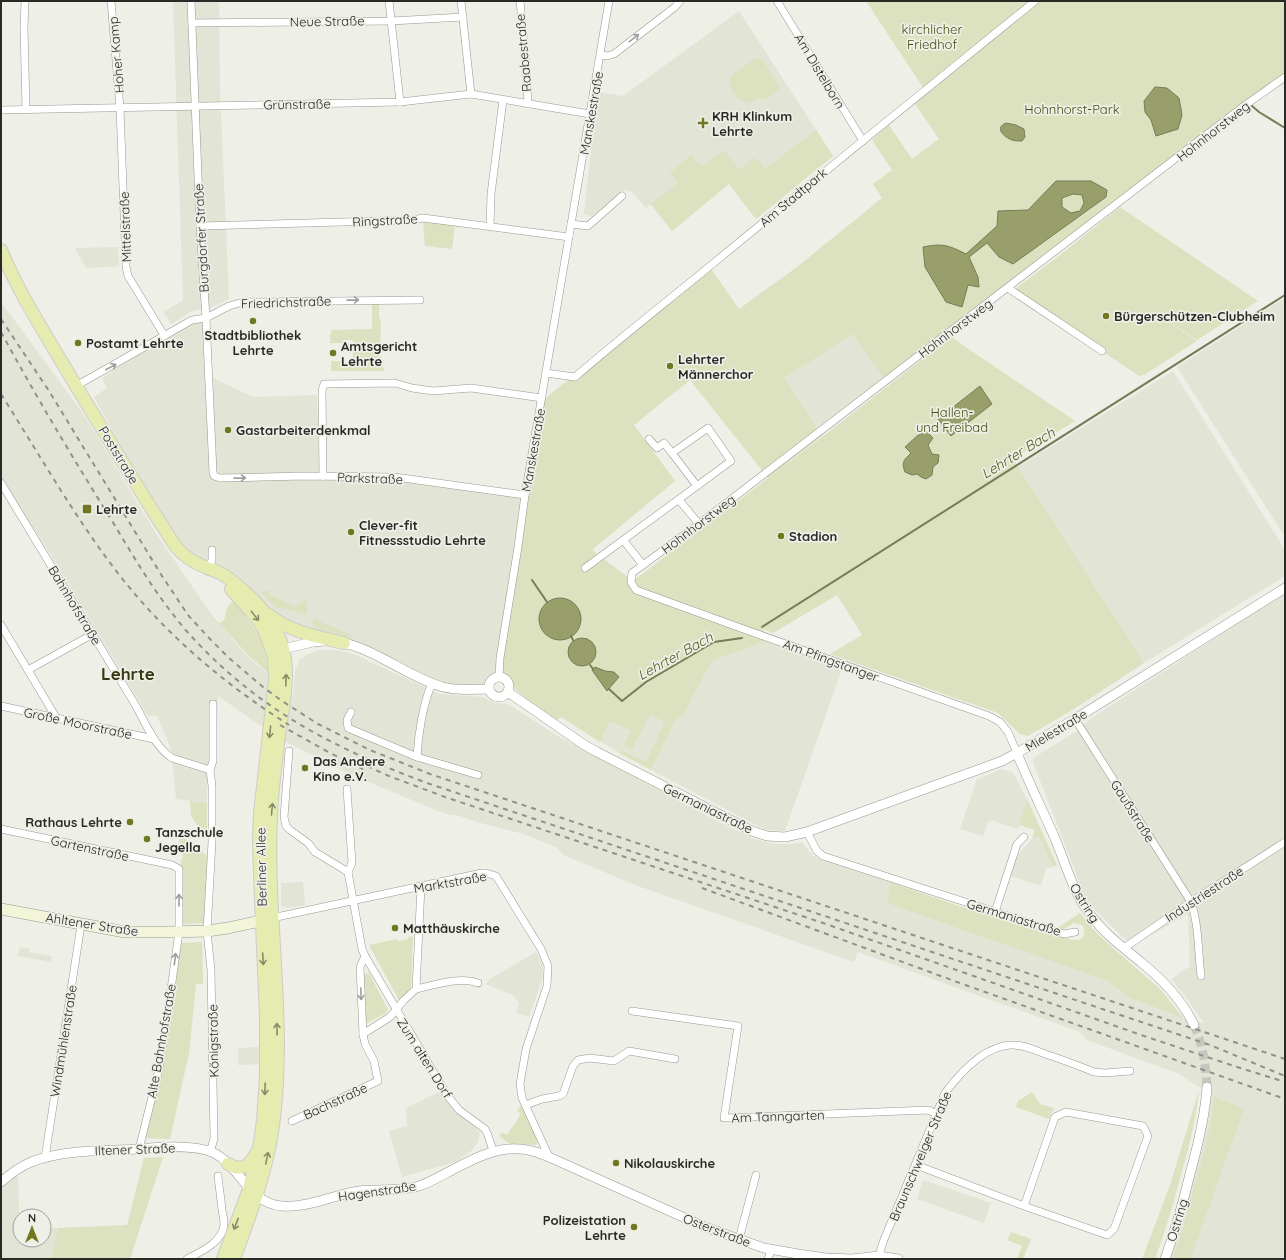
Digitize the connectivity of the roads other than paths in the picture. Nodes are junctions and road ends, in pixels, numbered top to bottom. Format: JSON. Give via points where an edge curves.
{"nodes":[{"id":1,"x":25,"y":1,"type":"edge"},
{"id":2,"x":111,"y":1,"type":"edge"},
{"id":3,"x":191,"y":1,"type":"edge"},
{"id":4,"x":389,"y":1,"type":"edge"},
{"id":5,"x":461,"y":1,"type":"edge"},
{"id":6,"x":520,"y":1,"type":"edge"},
{"id":7,"x":609,"y":1,"type":"edge"},
{"id":8,"x":680,"y":1,"type":"edge"},
{"id":9,"x":777,"y":1,"type":"edge"},
{"id":10,"x":1035,"y":1,"type":"edge"},
{"id":11,"x":463,"y":17,"type":"junction"},
{"id":12,"x":391,"y":21,"type":"junction"},
{"id":13,"x":192,"y":23,"type":"junction"},
{"id":14,"x":600,"y":55,"type":"junction"},
{"id":15,"x":1285,"y":77,"type":"edge"},
{"id":16,"x":471,"y":94,"type":"junction"},
{"id":17,"x":503,"y":100,"type":"junction"},
{"id":18,"x":400,"y":102,"type":"junction"},
{"id":19,"x":528,"y":104,"type":"junction"},
{"id":20,"x":196,"y":106,"type":"junction"},
{"id":21,"x":120,"y":108,"type":"junction"},
{"id":22,"x":1,"y":110,"type":"edge"},
{"id":23,"x":26,"y":110,"type":"junction"},
{"id":24,"x":590,"y":114,"type":"junction"},
{"id":25,"x":863,"y":141,"type":"junction"},
{"id":26,"x":622,"y":196,"type":"dead end"},
{"id":27,"x":571,"y":224,"type":"junction"},
{"id":28,"x":200,"y":226,"type":"junction"},
{"id":29,"x":490,"y":226,"type":"junction"},
{"id":30,"x":569,"y":236,"type":"junction"},
{"id":31,"x":1,"y":250,"type":"edge"},
{"id":32,"x":1008,"y":288,"type":"junction"},
{"id":33,"x":420,"y":300,"type":"dead end"},
{"id":34,"x":206,"y":318,"type":"junction"},
{"id":35,"x":164,"y":335,"type":"junction"},
{"id":36,"x":1102,"y":351,"type":"dead end"},
{"id":37,"x":546,"y":372,"type":"junction"},
{"id":38,"x":76,"y":386,"type":"junction"},
{"id":39,"x":542,"y":398,"type":"junction"},
{"id":40,"x":649,"y":439,"type":"dead end"},
{"id":41,"x":672,"y":453,"type":"junction"},
{"id":42,"x":214,"y":476,"type":"joint"},
{"id":43,"x":323,"y":476,"type":"junction"},
{"id":44,"x":1,"y":483,"type":"edge"},
{"id":45,"x":697,"y":486,"type":"junction"},
{"id":46,"x":526,"y":495,"type":"junction"},
{"id":47,"x":679,"y":500,"type":"junction"},
{"id":48,"x":697,"y":522,"type":"junction"},
{"id":49,"x":624,"y":541,"type":"junction"},
{"id":50,"x":212,"y":550,"type":"dead end"},
{"id":51,"x":643,"y":566,"type":"junction"},
{"id":52,"x":585,"y":568,"type":"dead end"},
{"id":53,"x":208,"y":569,"type":"junction"},
{"id":54,"x":632,"y":582,"type":"joint"},
{"id":55,"x":1285,"y":588,"type":"edge"},
{"id":56,"x":264,"y":610,"type":"junction"},
{"id":57,"x":1,"y":625,"type":"edge"},
{"id":58,"x":93,"y":634,"type":"junction"},
{"id":59,"x":344,"y":643,"type":"junction"},
{"id":60,"x":278,"y":650,"type":"junction"},
{"id":61,"x":28,"y":670,"type":"junction"},
{"id":62,"x":499,"y":677,"type":"junction"},
{"id":63,"x":432,"y":683,"type":"junction"},
{"id":64,"x":489,"y":689,"type":"junction"},
{"id":65,"x":508,"y":692,"type":"junction"},
{"id":66,"x":213,"y":704,"type":"dead end"},
{"id":67,"x":1,"y":706,"type":"edge"},
{"id":68,"x":351,"y":712,"type":"dead end"},
{"id":69,"x":57,"y":719,"type":"junction"},
{"id":70,"x":1075,"y":719,"type":"junction"},
{"id":71,"x":154,"y":740,"type":"junction"},
{"id":72,"x":289,"y":751,"type":"dead end"},
{"id":73,"x":1017,"y":753,"type":"junction"},
{"id":74,"x":417,"y":757,"type":"junction"},
{"id":75,"x":210,"y":770,"type":"junction"},
{"id":76,"x":478,"y":775,"type":"dead end"},
{"id":77,"x":347,"y":789,"type":"dead end"},
{"id":78,"x":1,"y":829,"type":"edge"},
{"id":79,"x":806,"y":832,"type":"junction"},
{"id":80,"x":1024,"y":837,"type":"dead end"},
{"id":81,"x":1285,"y":842,"type":"edge"},
{"id":82,"x":179,"y":869,"type":"joint"},
{"id":83,"x":348,"y":872,"type":"junction"},
{"id":84,"x":421,"y":887,"type":"junction"},
{"id":85,"x":354,"y":900,"type":"junction"},
{"id":86,"x":1191,"y":902,"type":"junction"},
{"id":87,"x":1,"y":909,"type":"edge"},
{"id":88,"x":995,"y":912,"type":"junction"},
{"id":89,"x":267,"y":919,"type":"junction"},
{"id":90,"x":81,"y":925,"type":"junction"},
{"id":91,"x":208,"y":931,"type":"junction"},
{"id":92,"x":179,"y":932,"type":"junction"},
{"id":93,"x":1075,"y":932,"type":"dead end"},
{"id":94,"x":1124,"y":948,"type":"junction"},
{"id":95,"x":365,"y":956,"type":"junction"},
{"id":96,"x":1201,"y":976,"type":"dead end"},
{"id":97,"x":478,"y":983,"type":"dead end"},
{"id":98,"x":416,"y":989,"type":"junction"},
{"id":99,"x":396,"y":1010,"type":"junction"},
{"id":100,"x":632,"y":1011,"type":"dead end"},
{"id":101,"x":1194,"y":1025,"type":"tunnel mouth"},
{"id":102,"x":363,"y":1034,"type":"junction"},
{"id":103,"x":675,"y":1059,"type":"dead end"},
{"id":104,"x":1130,"y":1071,"type":"dead end"},
{"id":105,"x":1207,"y":1087,"type":"tunnel mouth"},
{"id":106,"x":526,"y":1105,"type":"junction"},
{"id":107,"x":936,"y":1114,"type":"junction"},
{"id":108,"x":292,"y":1121,"type":"dead end"},
{"id":109,"x":260,"y":1143,"type":"junction"},
{"id":110,"x":139,"y":1148,"type":"junction"},
{"id":111,"x":493,"y":1151,"type":"junction"},
{"id":112,"x":210,"y":1152,"type":"junction"},
{"id":113,"x":549,"y":1157,"type":"junction"},
{"id":114,"x":45,"y":1158,"type":"junction"},
{"id":115,"x":228,"y":1164,"type":"junction"},
{"id":116,"x":916,"y":1165,"type":"junction"},
{"id":117,"x":218,"y":1176,"type":"dead end"},
{"id":118,"x":756,"y":1176,"type":"dead end"},
{"id":119,"x":1,"y":1182,"type":"edge"},
{"id":120,"x":253,"y":1193,"type":"junction"},
{"id":121,"x":1024,"y":1206,"type":"junction"},
{"id":122,"x":739,"y":1239,"type":"junction"},
{"id":123,"x":771,"y":1250,"type":"junction"},
{"id":124,"x":201,"y":1252,"type":"junction"},
{"id":125,"x":879,"y":1256,"type":"junction"},
{"id":126,"x":896,"y":1258,"type":"edge"},
{"id":127,"x":186,"y":1259,"type":"edge"},
{"id":128,"x":205,"y":1259,"type":"edge"},
{"id":129,"x":223,"y":1259,"type":"edge"},
{"id":130,"x":234,"y":1259,"type":"edge"},
{"id":131,"x":768,"y":1259,"type":"edge"},
{"id":132,"x":1165,"y":1259,"type":"edge"}],
"edges":[{"from":1,"to":23,"type":"street"},
{"from":2,"to":21,"type":"street","name":"Hoher Kamp"},
{"from":3,"to":13,"type":"street","name":"Burgdorfer Straße"},
{"from":4,"to":12,"type":"street"},
{"from":5,"to":11,"type":"street"},
{"from":6,"to":19,"type":"street","name":"Raabestraße"},
{"from":7,"to":14,"type":"street","name":"Manskestraße"},
{"from":14,"to":8,"type":"street","one_way":true,"via":[[614,54]]},
{"from":9,"to":25,"type":"street","name":"Am Distelborn"},
{"from":10,"to":25,"type":"street","name":"Am Stadtpark"},
{"from":11,"to":12,"type":"street","name":"Neue Straße"},
{"from":11,"to":16,"type":"street"},
{"from":12,"to":13,"type":"street","name":"Neue Straße"},
{"from":12,"to":18,"type":"street"},
{"from":13,"to":20,"type":"street","name":"Burgdorfer Straße"},
{"from":14,"to":24,"type":"street","name":"Manskestraße"},
{"from":15,"to":32,"type":"street","name":"Hohnhorstweg"},
{"from":16,"to":17,"type":"street","name":"Grünstraße"},
{"from":16,"to":18,"type":"street","name":"Grünstraße"},
{"from":17,"to":19,"type":"street","name":"Grünstraße"},
{"from":17,"to":29,"type":"street","via":[[491,194]]},
{"from":18,"to":20,"type":"street","name":"Grünstraße"},
{"from":19,"to":24,"type":"street","name":"Grünstraße"},
{"from":20,"to":21,"type":"street","name":"Grünstraße"},
{"from":20,"to":28,"type":"street","name":"Burgdorfer Straße"},
{"from":21,"to":23,"type":"street","name":"Grünstraße"},
{"from":21,"to":35,"type":"street","name":"Mittelstraße","via":[[126,266],[128,276]]},
{"from":22,"to":23,"type":"street","name":"Grünstraße"},
{"from":24,"to":27,"type":"street","name":"Manskestraße"},
{"from":25,"to":37,"type":"street","name":"Am Stadtpark","via":[[575,377]]},
{"from":26,"to":27,"type":"street","via":[[588,226]]},
{"from":27,"to":30,"type":"street","name":"Manskestraße"},
{"from":28,"to":29,"type":"street","name":"Ringstraße","via":[[423,218]]},
{"from":28,"to":34,"type":"street","name":"Burgdorfer Straße"},
{"from":29,"to":30,"type":"street","name":"Ringstraße"},
{"from":30,"to":37,"type":"street","name":"Manskestraße"},
{"from":31,"to":38,"type":"main road","name":"Poststraße","via":[[30,308]]},
{"from":32,"to":36,"type":"street"},
{"from":32,"to":48,"type":"street","name":"Hohnhorstweg"},
{"from":34,"to":33,"type":"street","name":"Friedrichstraße","one_way":true,"via":[[243,302]]},
{"from":34,"to":35,"type":"street","name":"Friedrichstraße","via":[[192,320]]},
{"from":34,"to":42,"type":"street","name":"Burgdorfer Straße"},
{"from":38,"to":35,"type":"street","name":"Friedrichstraße","one_way":true},
{"from":37,"to":39,"type":"street","name":"Manskestraße"},
{"from":38,"to":53,"type":"main road","name":"Poststraße","via":[[176,547],[190,560]]},
{"from":39,"to":43,"type":"street","via":[[471,388],[432,391],[395,383],[324,384]]},
{"from":39,"to":46,"type":"street","name":"Manskestraße"},
{"from":40,"to":41,"type":"street","via":[[658,448],[664,443]]},
{"from":41,"to":45,"type":"street"},
{"from":41,"to":45,"type":"street","via":[[708,428],[731,461]]},
{"from":42,"to":43,"type":"street","name":"Parkstraße","one_way":true},
{"from":43,"to":46,"type":"street","name":"Parkstraße","via":[[395,477]]},
{"from":44,"to":58,"type":"street","name":"Bahnhofstraße"},
{"from":45,"to":47,"type":"street"},
{"from":46,"to":62,"type":"street","name":"Manskestraße"},
{"from":47,"to":48,"type":"street"},
{"from":47,"to":49,"type":"street"},
{"from":48,"to":51,"type":"street","name":"Hohnhorstweg"},
{"from":49,"to":51,"type":"street"},
{"from":49,"to":52,"type":"street"},
{"from":50,"to":53,"type":"street","via":[[212,560]]},
{"from":51,"to":54,"type":"street","name":"Hohnhorstweg","via":[[632,573]]},
{"from":53,"to":56,"type":"main road","name":"Poststraße","via":[[222,574]]},
{"from":53,"to":60,"type":"main road","name":"Berliner Allee","one_way":true,"via":[[237,595],[256,617]]},
{"from":54,"to":73,"type":"street","name":"Am Pfingstanger","via":[[636,590],[989,716],[1000,722],[1008,732]]},
{"from":55,"to":70,"type":"street","name":"Mielestraße"},
{"from":56,"to":59,"type":"main road","via":[[294,630]]},
{"from":56,"to":60,"type":"main road","name":"Poststraße","via":[[275,628]]},
{"from":57,"to":61,"type":"street"},
{"from":58,"to":61,"type":"street"},
{"from":58,"to":71,"type":"street","name":"Bahnhofstraße"},
{"from":59,"to":60,"type":"street","via":[[320,641]]},
{"from":59,"to":63,"type":"street"},
{"from":60,"to":89,"type":"main road","name":"Berliner Allee","via":[[286,666],[271,814]]},
{"from":61,"to":69,"type":"street"},
{"from":62,"to":64,"type":"street","via":[[491,681]]},
{"from":62,"to":65,"type":"street","via":[[507,680]]},
{"from":63,"to":64,"type":"street","via":[[454,689]]},
{"from":63,"to":74,"type":"street","via":[[424,706]]},
{"from":64,"to":65,"type":"street","via":[[498,697]]},
{"from":65,"to":79,"type":"street","name":"Germaniastraße","via":[[594,750],[752,831],[767,836],[785,837]]},
{"from":66,"to":75,"type":"street","via":[[213,761]]},
{"from":67,"to":69,"type":"street","name":"Große Moorstraße"},
{"from":68,"to":74,"type":"street","via":[[347,720],[348,728]]},
{"from":69,"to":71,"type":"street","name":"Große Moorstraße"},
{"from":70,"to":73,"type":"street","name":"Mielestraße"},
{"from":70,"to":86,"type":"street","name":"Gaußstraße"},
{"from":71,"to":75,"type":"street","name":"Bahnhofstraße","via":[[168,756]]},
{"from":72,"to":83,"type":"street","via":[[284,817],[286,826],[319,855]]},
{"from":73,"to":79,"type":"street","name":"Mielestraße"},
{"from":73,"to":94,"type":"street","name":"Ostring","via":[[1079,897],[1098,925]]},
{"from":74,"to":76,"type":"street"},
{"from":75,"to":91,"type":"street","via":[[212,842]]},
{"from":77,"to":83,"type":"street","via":[[352,863]]},
{"from":78,"to":82,"type":"street","name":"Gartenstraße","via":[[172,865]]},
{"from":79,"to":88,"type":"street","name":"Germaniastraße","via":[[817,851],[823,856]]},
{"from":80,"to":88,"type":"street","via":[[1018,844]]},
{"from":81,"to":86,"type":"street","name":"Industriestraße"},
{"from":92,"to":82,"type":"street","name":"Alte Bahnhofstraße","one_way":true},
{"from":83,"to":85,"type":"street"},
{"from":84,"to":85,"type":"street","name":"Marktstraße"},
{"from":84,"to":98,"type":"street"},
{"from":84,"to":106,"type":"street","name":"Marktstraße","via":[[486,873],[496,876],[541,949],[548,966],[547,986],[526,1049],[520,1084]]},
{"from":85,"to":89,"type":"street","name":"Marktstraße"},
{"from":85,"to":95,"type":"street"},
{"from":86,"to":94,"type":"street","name":"Industriestraße"},
{"from":86,"to":96,"type":"street","name":"Gaußstraße","via":[[1196,923]]},
{"from":87,"to":90,"type":"main road","name":"Ahltener Straße"},
{"from":88,"to":93,"type":"street","name":"Germaniastraße","via":[[1064,934]]},
{"from":89,"to":91,"type":"main road","name":"Marktstraße"},
{"from":89,"to":109,"type":"main road","name":"Berliner Allee","one_way":true,"via":[[265,1096]]},
{"from":120,"to":89,"type":"main road","name":"Berliner Allee","one_way":true,"via":[[267,1159],[276,1095],[276,973]]},
{"from":90,"to":92,"type":"main road","name":"Ahltener Straße","via":[[125,932]]},
{"from":90,"to":114,"type":"street","name":"Windmühlenstraße"},
{"from":91,"to":92,"type":"main road","name":"Ahltener Straße"},
{"from":91,"to":112,"type":"street","name":"Königstraße","via":[[214,1139]]},
{"from":110,"to":92,"type":"street","name":"Alte Bahnhofstraße","one_way":true,"via":[[158,1073]]},
{"from":94,"to":101,"type":"street","name":"Ostring","via":[[1168,986]]},
{"from":95,"to":99,"type":"street","name":"Zum alten Dorf"},
{"from":95,"to":102,"type":"street","one_way":true,"via":[[360,967]]},
{"from":97,"to":98,"type":"street","via":[[462,980]]},
{"from":98,"to":99,"type":"street"},
{"from":99,"to":102,"type":"street","via":[[390,1017]]},
{"from":99,"to":111,"type":"street","name":"Zum alten Dorf","via":[[447,1096],[459,1110],[485,1129]]},
{"from":100,"to":107,"type":"street","name":"Am Tanngarten","via":[[738,1026],[724,1118],[929,1110]]},
{"from":102,"to":108,"type":"street","name":"Bachstraße","via":[[374,1061],[378,1081]]},
{"from":103,"to":106,"type":"street","via":[[629,1051],[614,1061],[590,1058],[578,1060],[573,1066],[563,1094]]},
{"from":104,"to":107,"type":"street","name":"Braunschweiger Straße","via":[[1094,1072],[1028,1047],[1011,1044],[980,1056],[959,1074],[945,1093]]},
{"from":105,"to":132,"type":"street","name":"Ostring","via":[[1199,1141]]},
{"from":106,"to":113,"type":"street","name":"Marktstraße"},
{"from":107,"to":116,"type":"street","name":"Braunschweiger Straße"},
{"from":109,"to":115,"type":"main road","via":[[248,1165],[241,1168]]},
{"from":109,"to":120,"type":"main road","name":"Berliner Allee"},
{"from":110,"to":112,"type":"street","name":"Iltener Straße","via":[[188,1148]]},
{"from":110,"to":114,"type":"street","name":"Iltener Straße","via":[[78,1152]]},
{"from":111,"to":113,"type":"street","name":"Hagenstraße","via":[[521,1149]]},
{"from":111,"to":120,"type":"street","name":"Hagenstraße","via":[[413,1187],[359,1191],[298,1205],[282,1206],[269,1203]]},
{"from":112,"to":115,"type":"street","name":"Iltener Straße"},
{"from":113,"to":122,"type":"street","name":"Osterstraße","via":[[705,1227]]},
{"from":114,"to":119,"type":"street","name":"Iltener Straße","via":[[18,1168]]},
{"from":115,"to":120,"type":"street","name":"Iltener Straße"},
{"from":116,"to":121,"type":"street"},
{"from":116,"to":125,"type":"street","name":"Braunschweiger Straße"},
{"from":117,"to":124,"type":"street","via":[[224,1225],[218,1238]]},
{"from":118,"to":122,"type":"street"},
{"from":120,"to":129,"type":"main road","one_way":true},
{"from":120,"to":130,"type":"main road"},
{"from":121,"to":121,"type":"street","via":[[1108,1235],[1114,1229],[1148,1136],[1143,1126],[1066,1112],[1055,1117]]},
{"from":122,"to":123,"type":"street","name":"Osterstraße"},
{"from":123,"to":125,"type":"street","name":"Osterstraße","via":[[826,1258]]},
{"from":123,"to":131,"type":"street"},
{"from":124,"to":127,"type":"street"},
{"from":124,"to":128,"type":"street"},
{"from":125,"to":126,"type":"street","name":"Osterstraße"}]}
